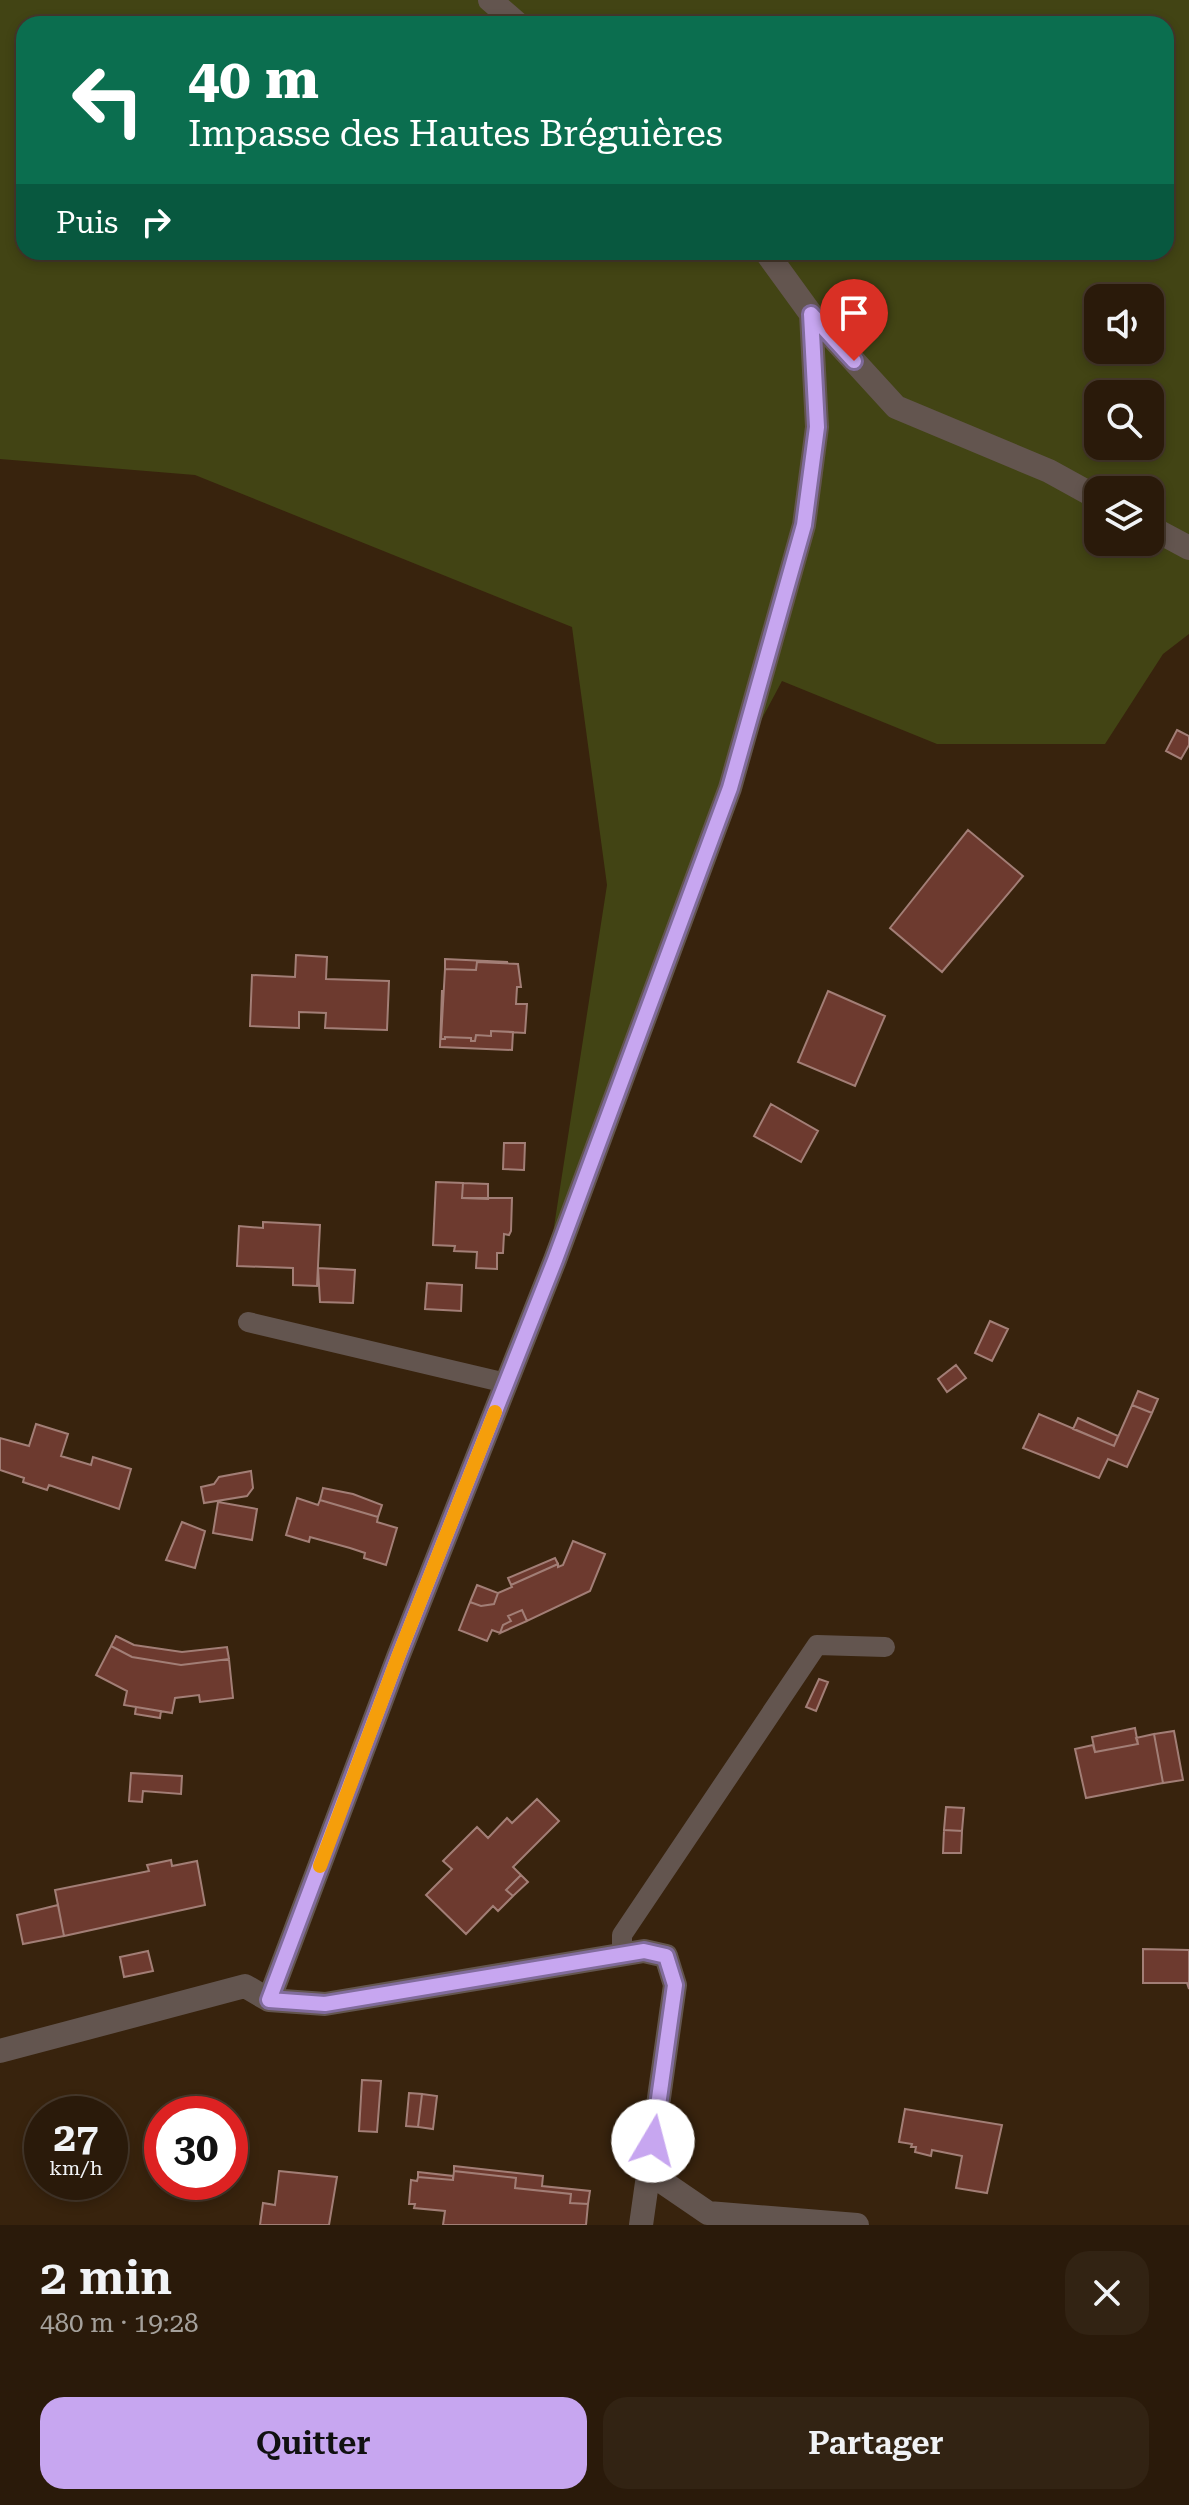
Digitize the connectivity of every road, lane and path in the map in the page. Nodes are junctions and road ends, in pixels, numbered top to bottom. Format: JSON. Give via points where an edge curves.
{"nodes":[{"id":1,"x":490,"y":0,"type":"edge"},
{"id":2,"x":509,"y":16,"type":"edge"},
{"id":3,"x":772,"y":260,"type":"edge"},
{"id":4,"x":811,"y":314,"type":"junction"},
{"id":5,"x":1084,"y":490,"type":"edge"},
{"id":6,"x":1164,"y":535,"type":"edge"},
{"id":7,"x":1189,"y":548,"type":"edge"},
{"id":8,"x":248,"y":1322,"type":"dead end"},
{"id":9,"x":506,"y":1383,"type":"junction"},
{"id":10,"x":885,"y":1647,"type":"dead end"},
{"id":11,"x":622,"y":1955,"type":"junction"},
{"id":12,"x":269,"y":2000,"type":"junction"},
{"id":13,"x":0,"y":2051,"type":"edge"},
{"id":14,"x":648,"y":2172,"type":"junction"},
{"id":15,"x":641,"y":2225,"type":"edge"},
{"id":16,"x":857,"y":2225,"type":"edge"}],
"edges":[{"from":1,"to":2,"type":"street"},
{"from":3,"to":4,"type":"street"},
{"from":4,"to":5,"type":"street","via":[[896,407]]},
{"from":4,"to":9,"type":"street","via":[[817,427],[804,525],[734,774]]},
{"from":6,"to":7,"type":"street"},
{"from":8,"to":9,"type":"lane"},
{"from":9,"to":12,"type":"street"},
{"from":10,"to":11,"type":"lane","via":[[817,1645],[622,1935]]},
{"from":11,"to":12,"type":"street","via":[[325,2004]]},
{"from":11,"to":14,"type":"street","via":[[644,1951],[666,1956],[675,1985]]},
{"from":12,"to":13,"type":"street","via":[[245,1986]]},
{"from":14,"to":15,"type":"street"},
{"from":14,"to":16,"type":"street","via":[[708,2213]]}]}
